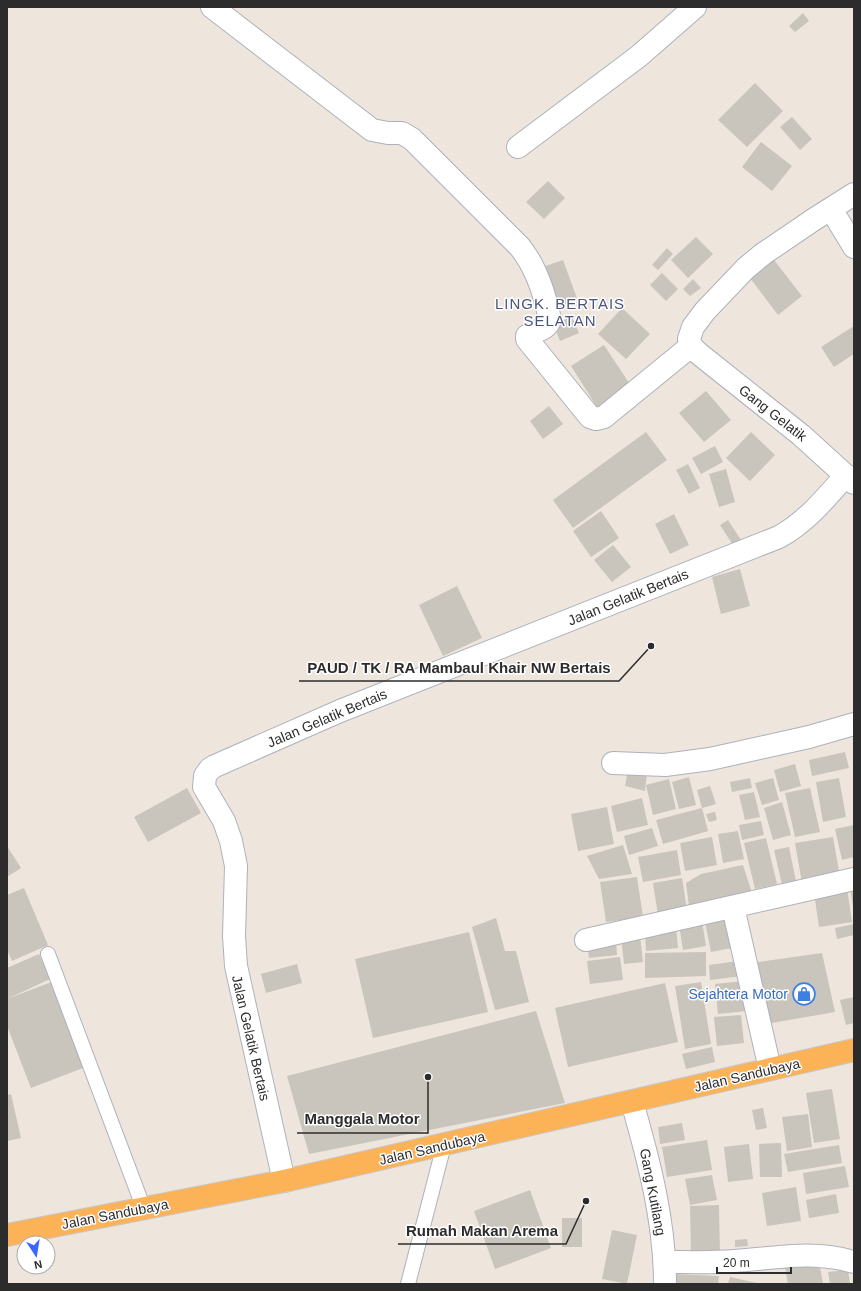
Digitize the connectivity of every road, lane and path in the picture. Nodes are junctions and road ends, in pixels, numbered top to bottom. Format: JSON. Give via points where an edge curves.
{"nodes":[{"id":1,"x":212,"y":7,"type":"edge"},
{"id":2,"x":695,"y":7,"type":"edge"},
{"id":3,"x":518,"y":147,"type":"dead end"},
{"id":4,"x":854,"y":194,"type":"edge"},
{"id":5,"x":831,"y":209,"type":"junction"},
{"id":6,"x":854,"y":247,"type":"edge"},
{"id":7,"x":691,"y":346,"type":"junction"},
{"id":8,"x":850,"y":479,"type":"edge"},
{"id":9,"x":854,"y":724,"type":"edge"},
{"id":10,"x":613,"y":764,"type":"dead end"},
{"id":11,"x":854,"y":878,"type":"edge"},
{"id":12,"x":733,"y":907,"type":"junction"},
{"id":13,"x":586,"y":940,"type":"dead end"},
{"id":14,"x":48,"y":954,"type":"dead end"},
{"id":15,"x":854,"y":1050,"type":"edge"},
{"id":16,"x":770,"y":1069,"type":"junction"},
{"id":17,"x":632,"y":1102,"type":"junction"},
{"id":18,"x":444,"y":1145,"type":"junction"},
{"id":19,"x":284,"y":1181,"type":"junction"},
{"id":20,"x":144,"y":1208,"type":"junction"},
{"id":21,"x":7,"y":1235,"type":"edge"},
{"id":22,"x":665,"y":1262,"type":"junction"},
{"id":23,"x":854,"y":1262,"type":"edge"},
{"id":24,"x":408,"y":1284,"type":"edge"},
{"id":25,"x":665,"y":1284,"type":"edge"}],
"edges":[{"from":1,"to":7,"type":"street","via":[[372,130],[402,133],[412,139],[520,247],[535,273],[550,320],[543,329],[528,335],[527,339],[590,417],[604,417]]},
{"from":2,"to":3,"type":"street","via":[[639,56]]},
{"from":4,"to":5,"type":"street"},
{"from":5,"to":6,"type":"street"},
{"from":5,"to":7,"type":"street","via":[[746,268],[705,310],[693,327],[689,339]]},
{"from":7,"to":8,"type":"street","name":"Gang Gelatik","via":[[801,435]]},
{"from":8,"to":19,"type":"street","name":"Jalan Gelatik Bertais","via":[[794,528],[779,537],[340,712],[208,771],[204,778],[204,787],[224,821],[236,866],[236,966]]},
{"from":9,"to":10,"type":"street","via":[[809,737],[710,759],[665,765]]},
{"from":11,"to":12,"type":"street"},
{"from":12,"to":13,"type":"street"},
{"from":12,"to":16,"type":"street"},
{"from":14,"to":20,"type":"lane"},
{"from":15,"to":16,"type":"highway","name":"Jalan Sandubaya"},
{"from":16,"to":17,"type":"highway","name":"Jalan Sandubaya"},
{"from":17,"to":18,"type":"highway","name":"Jalan Sandubaya"},
{"from":17,"to":22,"type":"street","name":"Gang Kutilang","via":[[655,1190]]},
{"from":18,"to":19,"type":"highway","name":"Jalan Sandubaya"},
{"from":18,"to":24,"type":"lane"},
{"from":19,"to":20,"type":"highway","name":"Jalan Sandubaya"},
{"from":20,"to":21,"type":"highway","name":"Jalan Sandubaya"},
{"from":22,"to":23,"type":"street","via":[[734,1261],[818,1255]]},
{"from":22,"to":25,"type":"street","name":"Gang Kutilang"}]}
